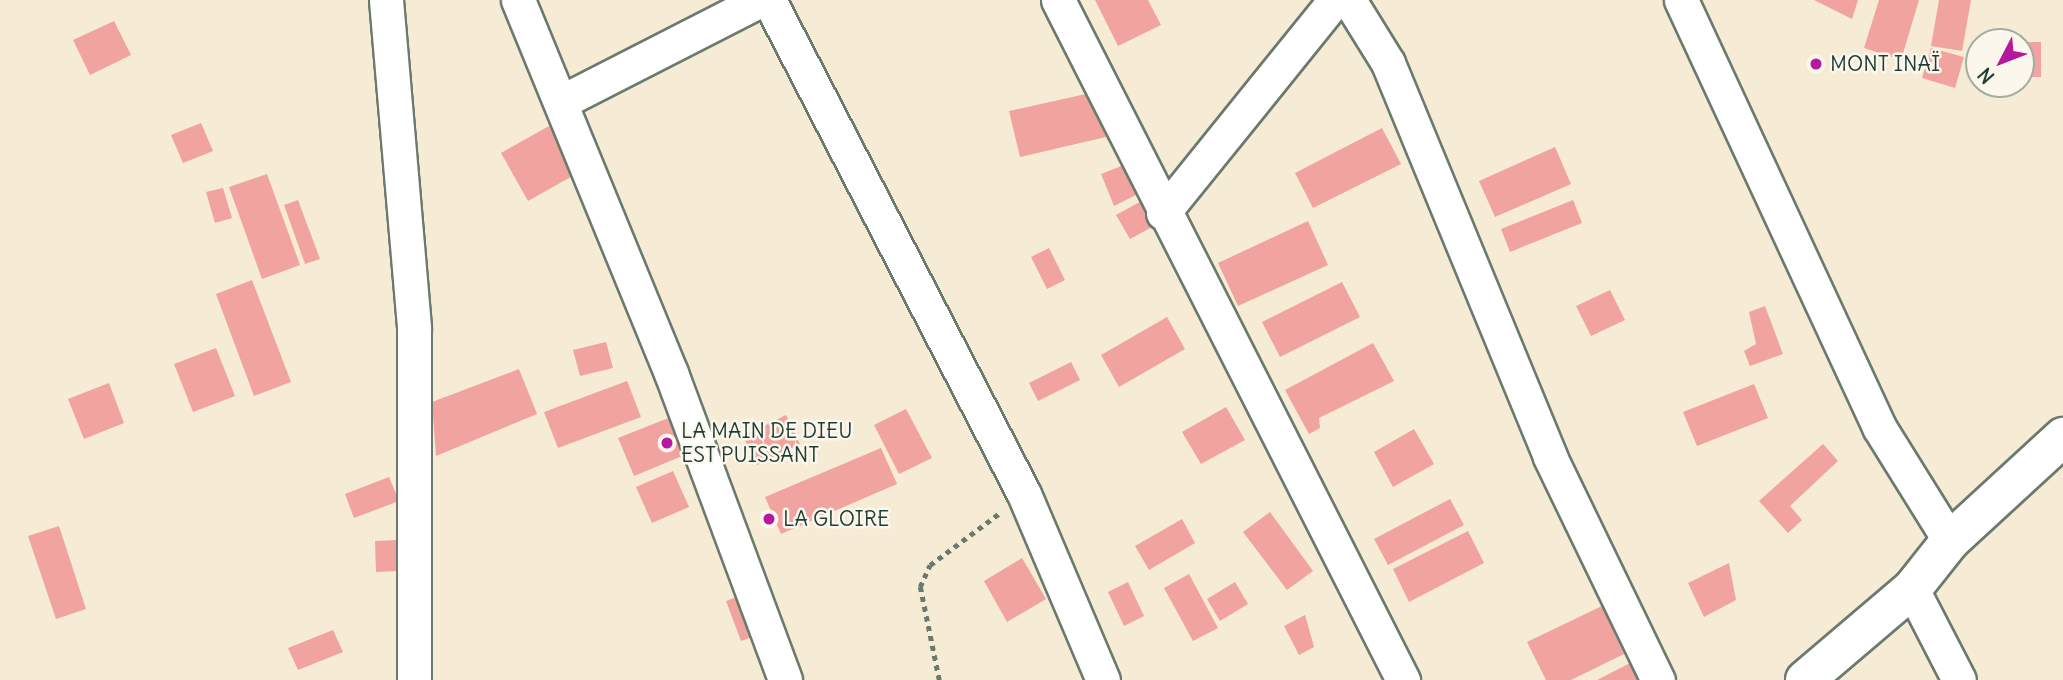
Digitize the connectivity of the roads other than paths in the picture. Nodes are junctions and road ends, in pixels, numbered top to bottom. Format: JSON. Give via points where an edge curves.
{"nodes":[{"id":1,"x":386,"y":0,"type":"edge"},
{"id":2,"x":518,"y":0,"type":"edge"},
{"id":3,"x":760,"y":0,"type":"edge"},
{"id":4,"x":769,"y":0,"type":"edge"},
{"id":5,"x":1058,"y":0,"type":"edge"},
{"id":6,"x":1335,"y":0,"type":"edge"},
{"id":7,"x":1349,"y":0,"type":"edge"},
{"id":8,"x":1681,"y":0,"type":"edge"},
{"id":9,"x":561,"y":102,"type":"junction"},
{"id":10,"x":1163,"y":213,"type":"junction"},
{"id":11,"x":2063,"y":438,"type":"edge"},
{"id":12,"x":1950,"y":541,"type":"junction"},
{"id":13,"x":1912,"y":589,"type":"junction"},
{"id":14,"x":414,"y":680,"type":"edge"},
{"id":15,"x":785,"y":680,"type":"edge"},
{"id":16,"x":1103,"y":680,"type":"edge"},
{"id":17,"x":1403,"y":680,"type":"edge"},
{"id":18,"x":1658,"y":680,"type":"edge"},
{"id":19,"x":1805,"y":680,"type":"edge"},
{"id":20,"x":1959,"y":680,"type":"edge"}],
"edges":[{"from":1,"to":14,"type":"street","via":[[414,328]]},
{"from":2,"to":9,"type":"street"},
{"from":3,"to":9,"type":"street"},
{"from":4,"to":16,"type":"street","via":[[1024,494]]},
{"from":5,"to":10,"type":"street"},
{"from":6,"to":10,"type":"street"},
{"from":7,"to":18,"type":"street","via":[[1388,63],[1550,457]]},
{"from":8,"to":12,"type":"street","via":[[1879,427]]},
{"from":9,"to":15,"type":"street","via":[[671,373]]},
{"from":10,"to":17,"type":"street"},
{"from":11,"to":12,"type":"highway"},
{"from":12,"to":13,"type":"highway"},
{"from":13,"to":19,"type":"highway"},
{"from":13,"to":20,"type":"street"}]}
